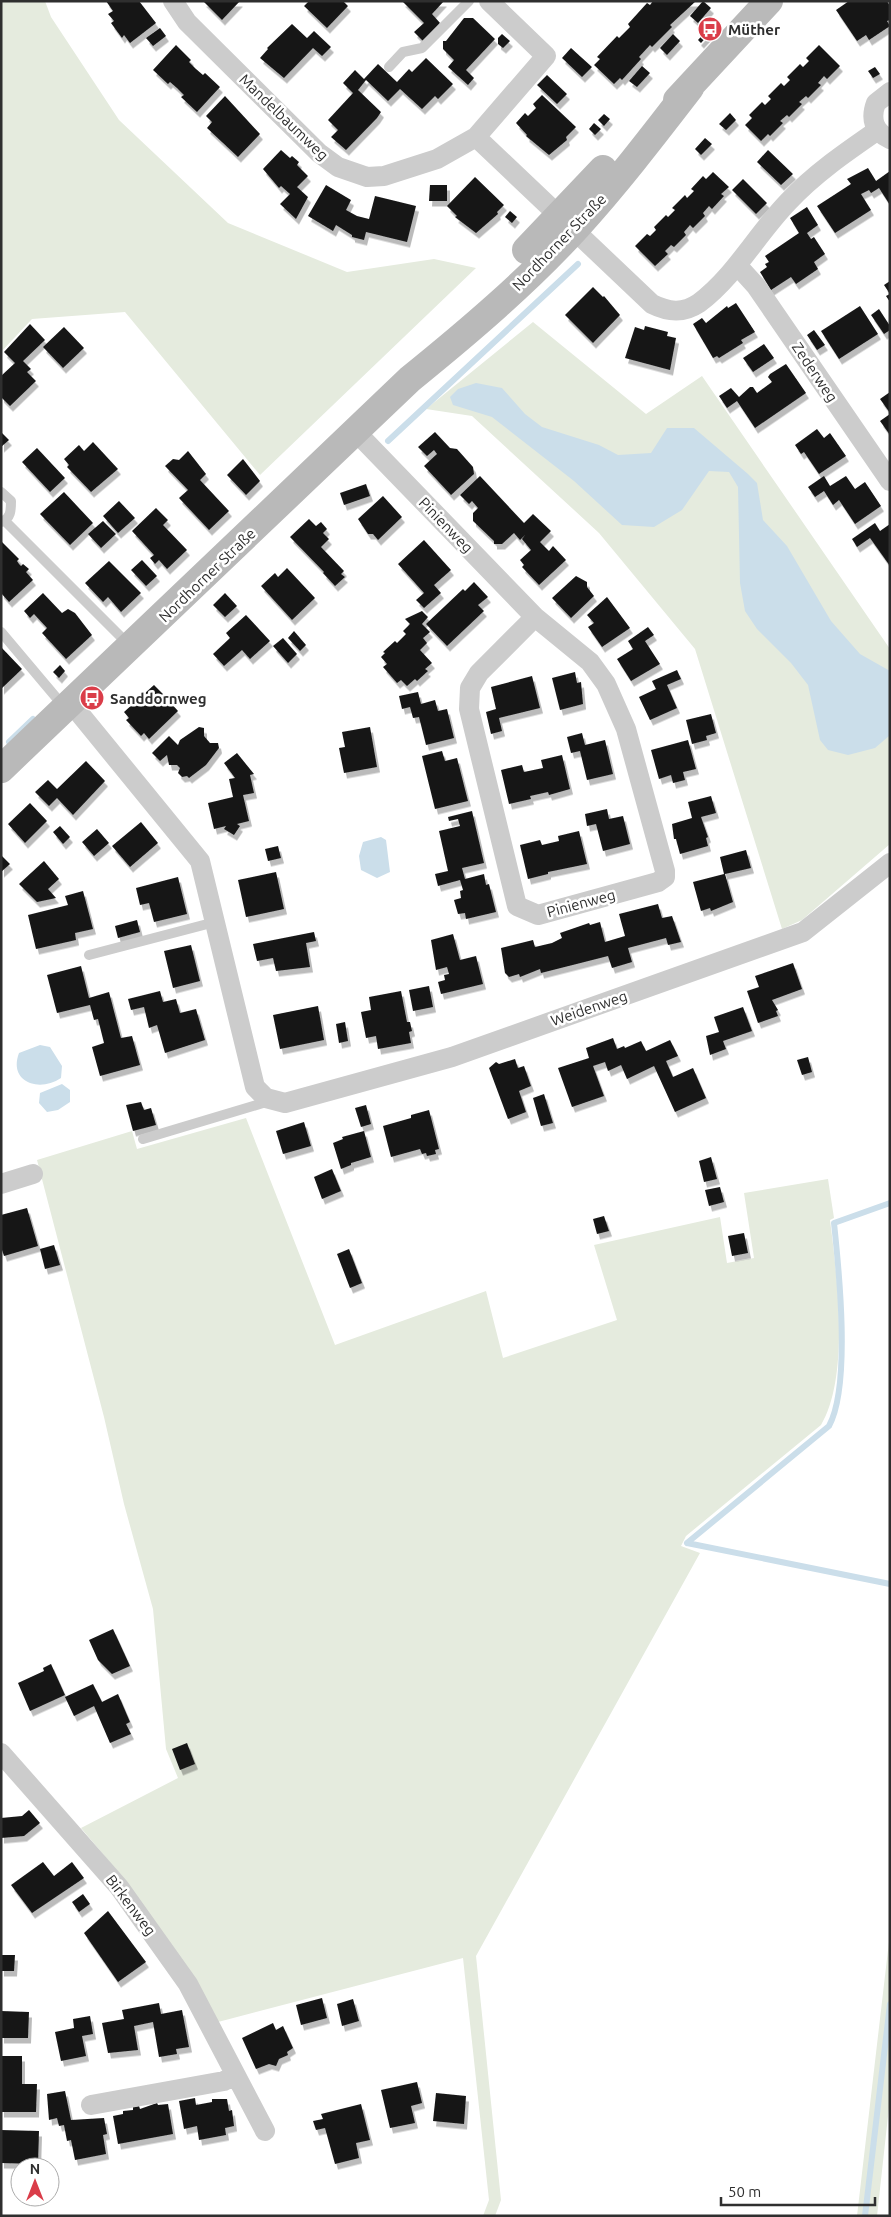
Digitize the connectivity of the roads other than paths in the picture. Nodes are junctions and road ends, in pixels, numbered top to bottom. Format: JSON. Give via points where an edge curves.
{"nodes":[{"id":1,"x":173,"y":1,"type":"edge"},
{"id":2,"x":469,"y":1,"type":"edge"},
{"id":3,"x":489,"y":1,"type":"edge"},
{"id":4,"x":769,"y":1,"type":"edge"},
{"id":5,"x":389,"y":67,"type":"dead end"},
{"id":6,"x":890,"y":92,"type":"edge"},
{"id":7,"x":884,"y":135,"type":"edge"},
{"id":8,"x":476,"y":137,"type":"junction"},
{"id":9,"x":568,"y":223,"type":"junction"},
{"id":10,"x":737,"y":265,"type":"junction"},
{"id":11,"x":356,"y":433,"type":"junction"},
{"id":12,"x":890,"y":481,"type":"edge"},
{"id":13,"x":1,"y":492,"type":"edge"},
{"id":14,"x":3,"y":522,"type":"edge"},
{"id":15,"x":535,"y":617,"type":"junction"},
{"id":16,"x":1,"y":632,"type":"edge"},
{"id":17,"x":130,"y":647,"type":"junction"},
{"id":18,"x":68,"y":706,"type":"junction"},
{"id":19,"x":6,"y":760,"type":"edge"},
{"id":20,"x":890,"y":863,"type":"edge"},
{"id":21,"x":215,"y":922,"type":"junction"},
{"id":22,"x":89,"y":954,"type":"dead end"},
{"id":23,"x":266,"y":1098,"type":"junction"},
{"id":24,"x":143,"y":1139,"type":"dead end"},
{"id":25,"x":33,"y":1174,"type":"dead end"},
{"id":26,"x":1,"y":1184,"type":"edge"},
{"id":27,"x":1,"y":1752,"type":"edge"},
{"id":28,"x":235,"y":2075,"type":"junction"},
{"id":29,"x":91,"y":2104,"type":"dead end"},
{"id":30,"x":265,"y":2132,"type":"dead end"}],
"edges":[{"from":1,"to":8,"type":"street","name":"Mandelbaumweg","via":[[186,22],[312,146],[345,171],[367,177],[384,176],[437,159]]},
{"from":2,"to":5,"type":"lane","via":[[422,48],[403,52]]},
{"from":3,"to":8,"type":"street","name":"Mandelbaumweg","via":[[546,56]]},
{"from":4,"to":9,"type":"street","name":"Nordhorner Straße","via":[[690,88],[627,171]]},
{"from":6,"to":7,"type":"street","via":[[881,97],[873,111],[873,120]]},
{"from":7,"to":10,"type":"street","via":[[823,169],[787,202]]},
{"from":8,"to":9,"type":"street"},
{"from":9,"to":10,"type":"street","via":[[652,304],[666,311],[681,310],[698,303]]},
{"from":9,"to":11,"type":"street","name":"Nordhorner Straße","via":[[473,327],[410,379]]},
{"from":10,"to":12,"type":"street","name":"Zederweg","via":[[756,286]]},
{"from":11,"to":15,"type":"street","name":"Pinienweg"},
{"from":11,"to":17,"type":"street","name":"Nordhorner Straße"},
{"from":13,"to":14,"type":"lane","via":[[11,501],[11,512]]},
{"from":14,"to":17,"type":"lane"},
{"from":15,"to":15,"type":"street","name":"Pinienweg","via":[[590,662],[606,684],[626,729],[665,871],[665,877],[658,882],[538,915],[517,906],[469,709],[470,688],[479,673]]},
{"from":16,"to":18,"type":"lane"},
{"from":17,"to":18,"type":"street","name":"Nordhorner Straße"},
{"from":18,"to":19,"type":"street","name":"Nordhorner Straße"},
{"from":18,"to":21,"type":"street","via":[[200,861]]},
{"from":20,"to":23,"type":"street","name":"Weidenweg","via":[[803,932],[452,1056],[285,1103]]},
{"from":21,"to":22,"type":"lane"},
{"from":21,"to":23,"type":"street","via":[[255,1087]]},
{"from":23,"to":24,"type":"lane","via":[[263,1103]]},
{"from":25,"to":26,"type":"street"},
{"from":27,"to":28,"type":"street","name":"Birkenweg","via":[[119,1887],[188,1984]]},
{"from":28,"to":29,"type":"street","via":[[224,2081]]},
{"from":28,"to":30,"type":"street","name":"Birkenweg"}]}
